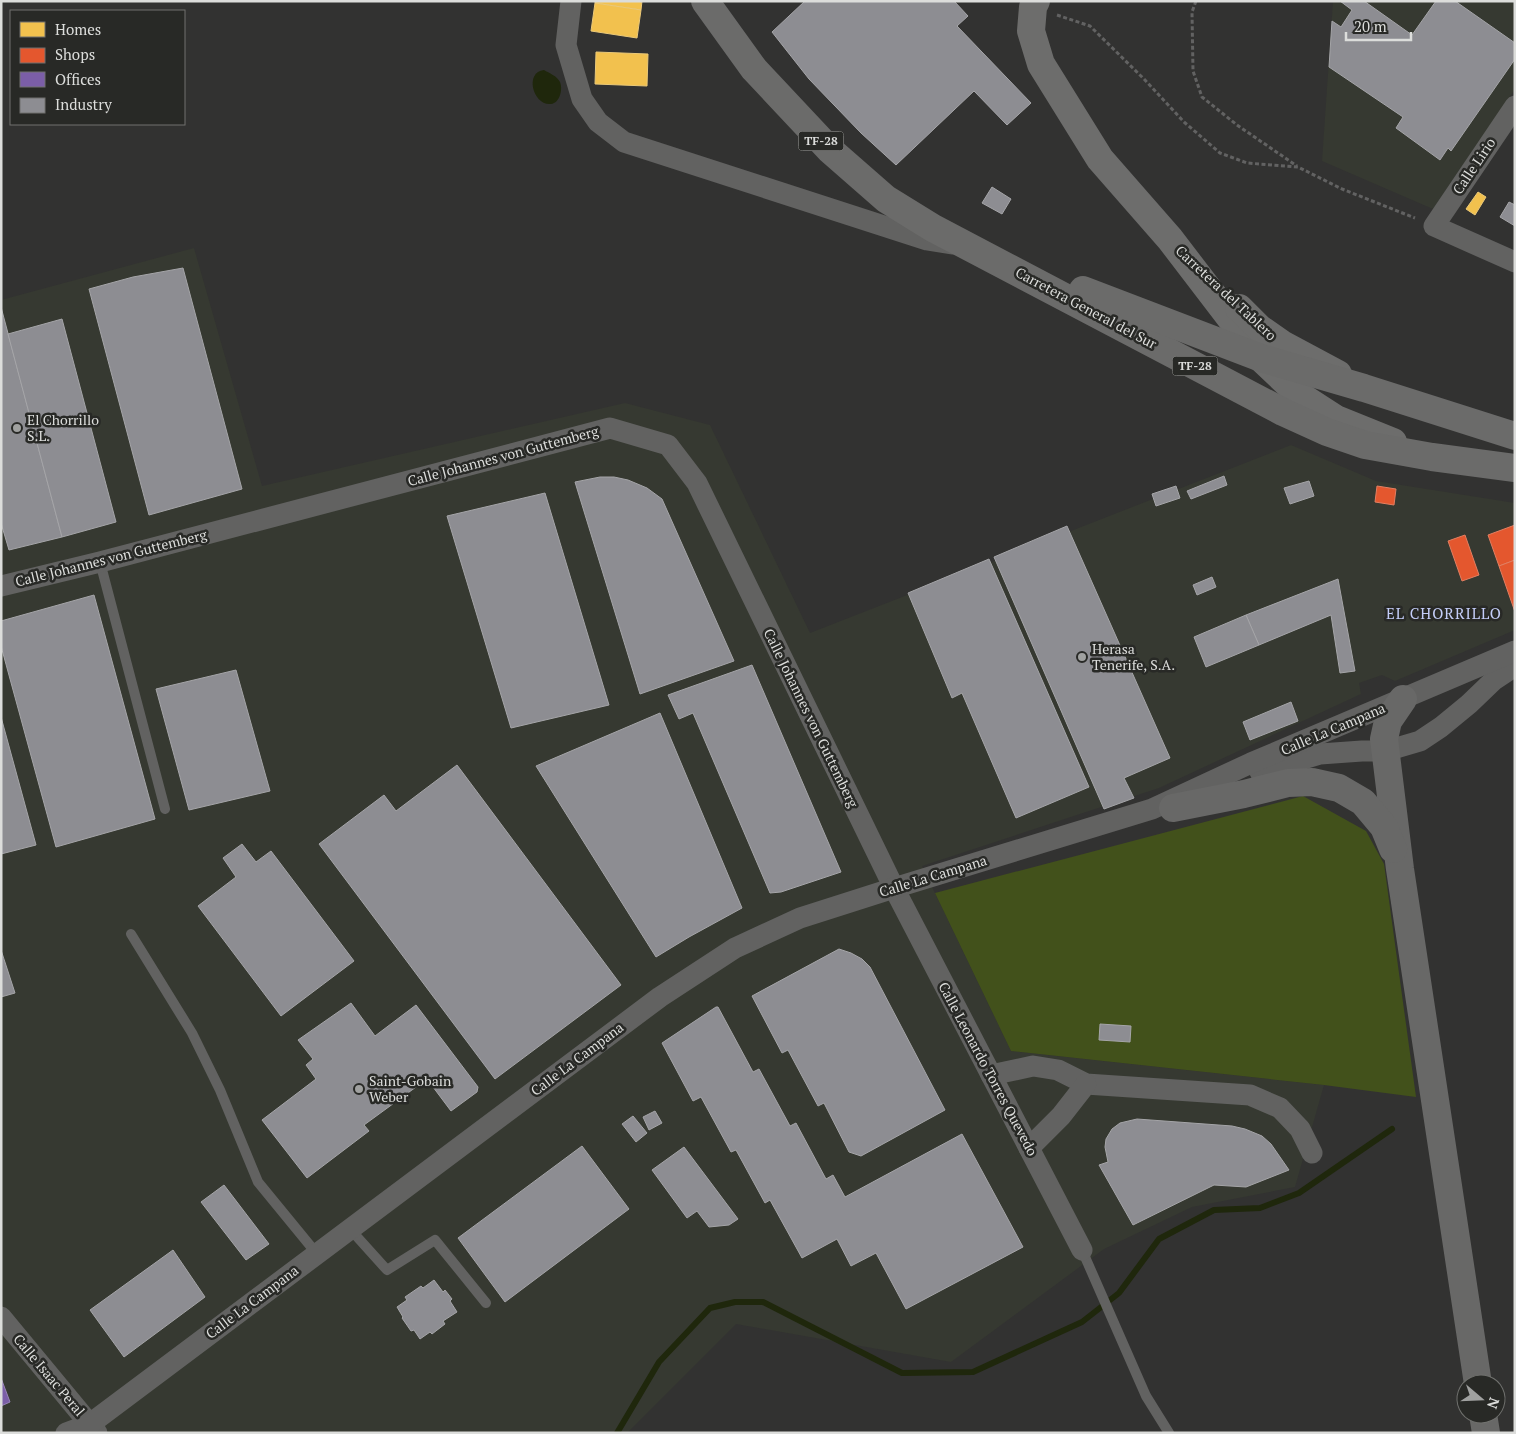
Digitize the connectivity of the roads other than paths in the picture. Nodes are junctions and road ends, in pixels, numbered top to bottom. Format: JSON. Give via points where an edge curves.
{"nodes":[{"id":1,"x":570,"y":1,"type":"edge"},
{"id":2,"x":705,"y":1,"type":"edge"},
{"id":3,"x":1032,"y":3,"type":"edge"},
{"id":4,"x":1515,"y":106,"type":"edge"},
{"id":5,"x":1170,"y":239,"type":"junction"},
{"id":6,"x":969,"y":246,"type":"junction"},
{"id":7,"x":1515,"y":262,"type":"edge"},
{"id":8,"x":1211,"y":293,"type":"junction"},
{"id":9,"x":1191,"y":331,"type":"junction"},
{"id":10,"x":1261,"y":358,"type":"junction"},
{"id":11,"x":1364,"y":388,"type":"junction"},
{"id":12,"x":1515,"y":436,"type":"edge"},
{"id":13,"x":1432,"y":457,"type":"junction"},
{"id":14,"x":1515,"y":468,"type":"edge"},
{"id":15,"x":100,"y":562,"type":"junction"},
{"id":16,"x":1,"y":586,"type":"edge"},
{"id":17,"x":1515,"y":651,"type":"edge"},
{"id":18,"x":1515,"y":666,"type":"edge"},
{"id":19,"x":1403,"y":699,"type":"junction"},
{"id":20,"x":1386,"y":751,"type":"junction"},
{"id":21,"x":165,"y":809,"type":"dead end"},
{"id":22,"x":1163,"y":809,"type":"junction"},
{"id":23,"x":1400,"y":869,"type":"junction"},
{"id":24,"x":894,"y":888,"type":"junction"},
{"id":25,"x":131,"y":934,"type":"dead end"},
{"id":26,"x":991,"y":1075,"type":"junction"},
{"id":27,"x":1086,"y":1084,"type":"junction"},
{"id":28,"x":1029,"y":1148,"type":"junction"},
{"id":29,"x":1312,"y":1153,"type":"dead end"},
{"id":30,"x":350,"y":1228,"type":"junction"},
{"id":31,"x":1082,"y":1250,"type":"joint"},
{"id":32,"x":317,"y":1254,"type":"junction"},
{"id":33,"x":486,"y":1303,"type":"dead end"},
{"id":34,"x":1,"y":1317,"type":"edge"},
{"id":35,"x":1476,"y":1374,"type":"edge"},
{"id":36,"x":94,"y":1428,"type":"edge"},
{"id":37,"x":66,"y":1433,"type":"edge"},
{"id":38,"x":1169,"y":1433,"type":"edge"}],
"edges":[{"from":1,"to":6,"type":"street","via":[[566,45],[582,99],[598,122],[624,142],[927,240]]},
{"from":2,"to":6,"type":"main road","name":"Carretera General del Sur","number":"TF-28","via":[[754,69],[830,150],[886,199]]},
{"from":3,"to":5,"type":"main road","name":"Carretera del Tablero","via":[[1031,31],[1041,64],[1100,159]]},
{"from":4,"to":7,"type":"street","name":"Calle Lirio","via":[[1434,226]]},
{"from":5,"to":8,"type":"main road","name":"Carretera del Tablero"},
{"from":5,"to":11,"type":"main road","name":"Carretera del Tablero","via":[[1259,328]]},
{"from":6,"to":9,"type":"main road","name":"Carretera General del Sur","number":"TF-28"},
{"from":6,"to":13,"type":"main road","name":"Carretera General del Sur","number":"TF-28","via":[[1283,412],[1365,445]]},
{"from":8,"to":9,"type":"main road","name":"Carretera del Tablero","via":[[1206,318]]},
{"from":8,"to":10,"type":"main road","name":"Carretera del Tablero"},
{"from":9,"to":10,"type":"main road","name":"Carretera General del Sur","number":"TF-28"},
{"from":10,"to":11,"type":"main road","name":"Carretera General del Sur","number":"TF-28"},
{"from":10,"to":13,"type":"main road","name":"Carretera del Tablero","via":[[1302,396],[1336,419]]},
{"from":11,"to":12,"type":"main road","name":"Carretera General del Sur","number":"TF-28"},
{"from":13,"to":14,"type":"main road","name":"Carretera General del Sur","number":"TF-28"},
{"from":15,"to":16,"type":"street","name":"Calle Johannes von Guttemberg"},
{"from":15,"to":21,"type":"lane"},
{"from":15,"to":24,"type":"street","name":"Calle Johannes von Guttemberg","via":[[610,428],[668,445],[697,483]]},
{"from":17,"to":19,"type":"street","name":"Calle La Campana"},
{"from":18,"to":20,"type":"street","name":"Calle La Campana","via":[[1420,741]]},
{"from":19,"to":20,"type":"highway","via":[[1388,722],[1384,739]]},
{"from":19,"to":22,"type":"street","name":"Calle La Campana","via":[[1251,763]]},
{"from":20,"to":22,"type":"street","name":"Calle La Campana","via":[[1320,754]]},
{"from":20,"to":23,"type":"highway"},
{"from":22,"to":23,"type":"highway","via":[[1288,783],[1312,782],[1339,788],[1363,802],[1384,827]]},
{"from":22,"to":24,"type":"street","name":"Calle La Campana"},
{"from":23,"to":35,"type":"highway"},
{"from":24,"to":26,"type":"street","name":"Calle Leonardo Torres Quevedo"},
{"from":24,"to":30,"type":"street","name":"Calle La Campana","via":[[800,918],[735,948],[660,996]]},
{"from":25,"to":32,"type":"lane","via":[[192,1033],[220,1090],[258,1182]]},
{"from":26,"to":27,"type":"street","via":[[1032,1066],[1058,1070]]},
{"from":26,"to":28,"type":"street","name":"Calle Leonardo Torres Quevedo"},
{"from":27,"to":28,"type":"street","via":[[1061,1116]]},
{"from":27,"to":29,"type":"street","via":[[1250,1095],[1280,1108],[1300,1129]]},
{"from":28,"to":31,"type":"street","name":"Calle Leonardo Torres Quevedo"},
{"from":30,"to":32,"type":"street","name":"Calle La Campana"},
{"from":30,"to":33,"type":"lane","via":[[387,1270],[435,1240]]},
{"from":31,"to":38,"type":"lane","via":[[1146,1396]]},
{"from":32,"to":36,"type":"street","name":"Calle La Campana"},
{"from":34,"to":36,"type":"street","name":"Calle Isaac Peral"},
{"from":36,"to":37,"type":"street","name":"Calle La Campana"}]}
